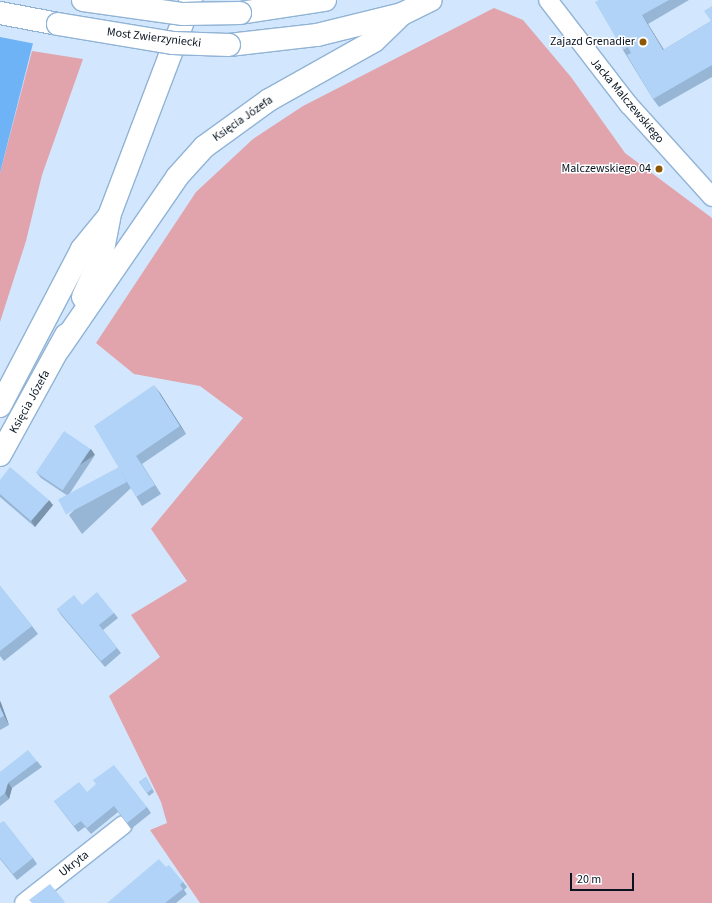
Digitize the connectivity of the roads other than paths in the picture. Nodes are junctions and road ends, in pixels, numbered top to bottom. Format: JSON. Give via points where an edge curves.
{"nodes":[{"id":1,"x":83,"y":0,"type":"edge"},
{"id":2,"x":191,"y":0,"type":"edge"},
{"id":3,"x":325,"y":0,"type":"edge"},
{"id":4,"x":431,"y":0,"type":"edge"},
{"id":5,"x":548,"y":0,"type":"edge"},
{"id":6,"x":0,"y":13,"type":"edge"},
{"id":7,"x":402,"y":14,"type":"junction"},
{"id":8,"x":712,"y":197,"type":"edge"},
{"id":9,"x":109,"y":216,"type":"junction"},
{"id":10,"x":59,"y":349,"type":"junction"},
{"id":11,"x":0,"y":406,"type":"edge"},
{"id":12,"x":0,"y":455,"type":"edge"},
{"id":13,"x":123,"y":825,"type":"edge"},
{"id":14,"x":24,"y":903,"type":"edge"}],
"edges":[{"from":1,"to":3,"type":"street","bridge":true,"via":[[183,14],[240,14]]},
{"from":2,"to":9,"type":"street","name":"Księcia Józefa"},
{"from":4,"to":7,"type":"street","name":"Księcia Józefa"},
{"from":5,"to":8,"type":"street","name":"Jacka Malczewskiego","via":[[629,105]]},
{"from":6,"to":7,"type":"street","name":"Most Zwierzyniecki","bridge":true,"via":[[131,37],[229,45],[317,35]]},
{"from":7,"to":10,"type":"street","name":"Księcia Józefa","via":[[374,41],[269,100],[204,147],[177,177]]},
{"from":9,"to":10,"type":"street","name":"Księcia Józefa","via":[[102,255]]},
{"from":9,"to":11,"type":"street","name":"Księcia Józefa","via":[[82,249]]},
{"from":10,"to":12,"type":"street","name":"Księcia Józefa"},
{"from":13,"to":14,"type":"street","name":"Ukryta"}]}
